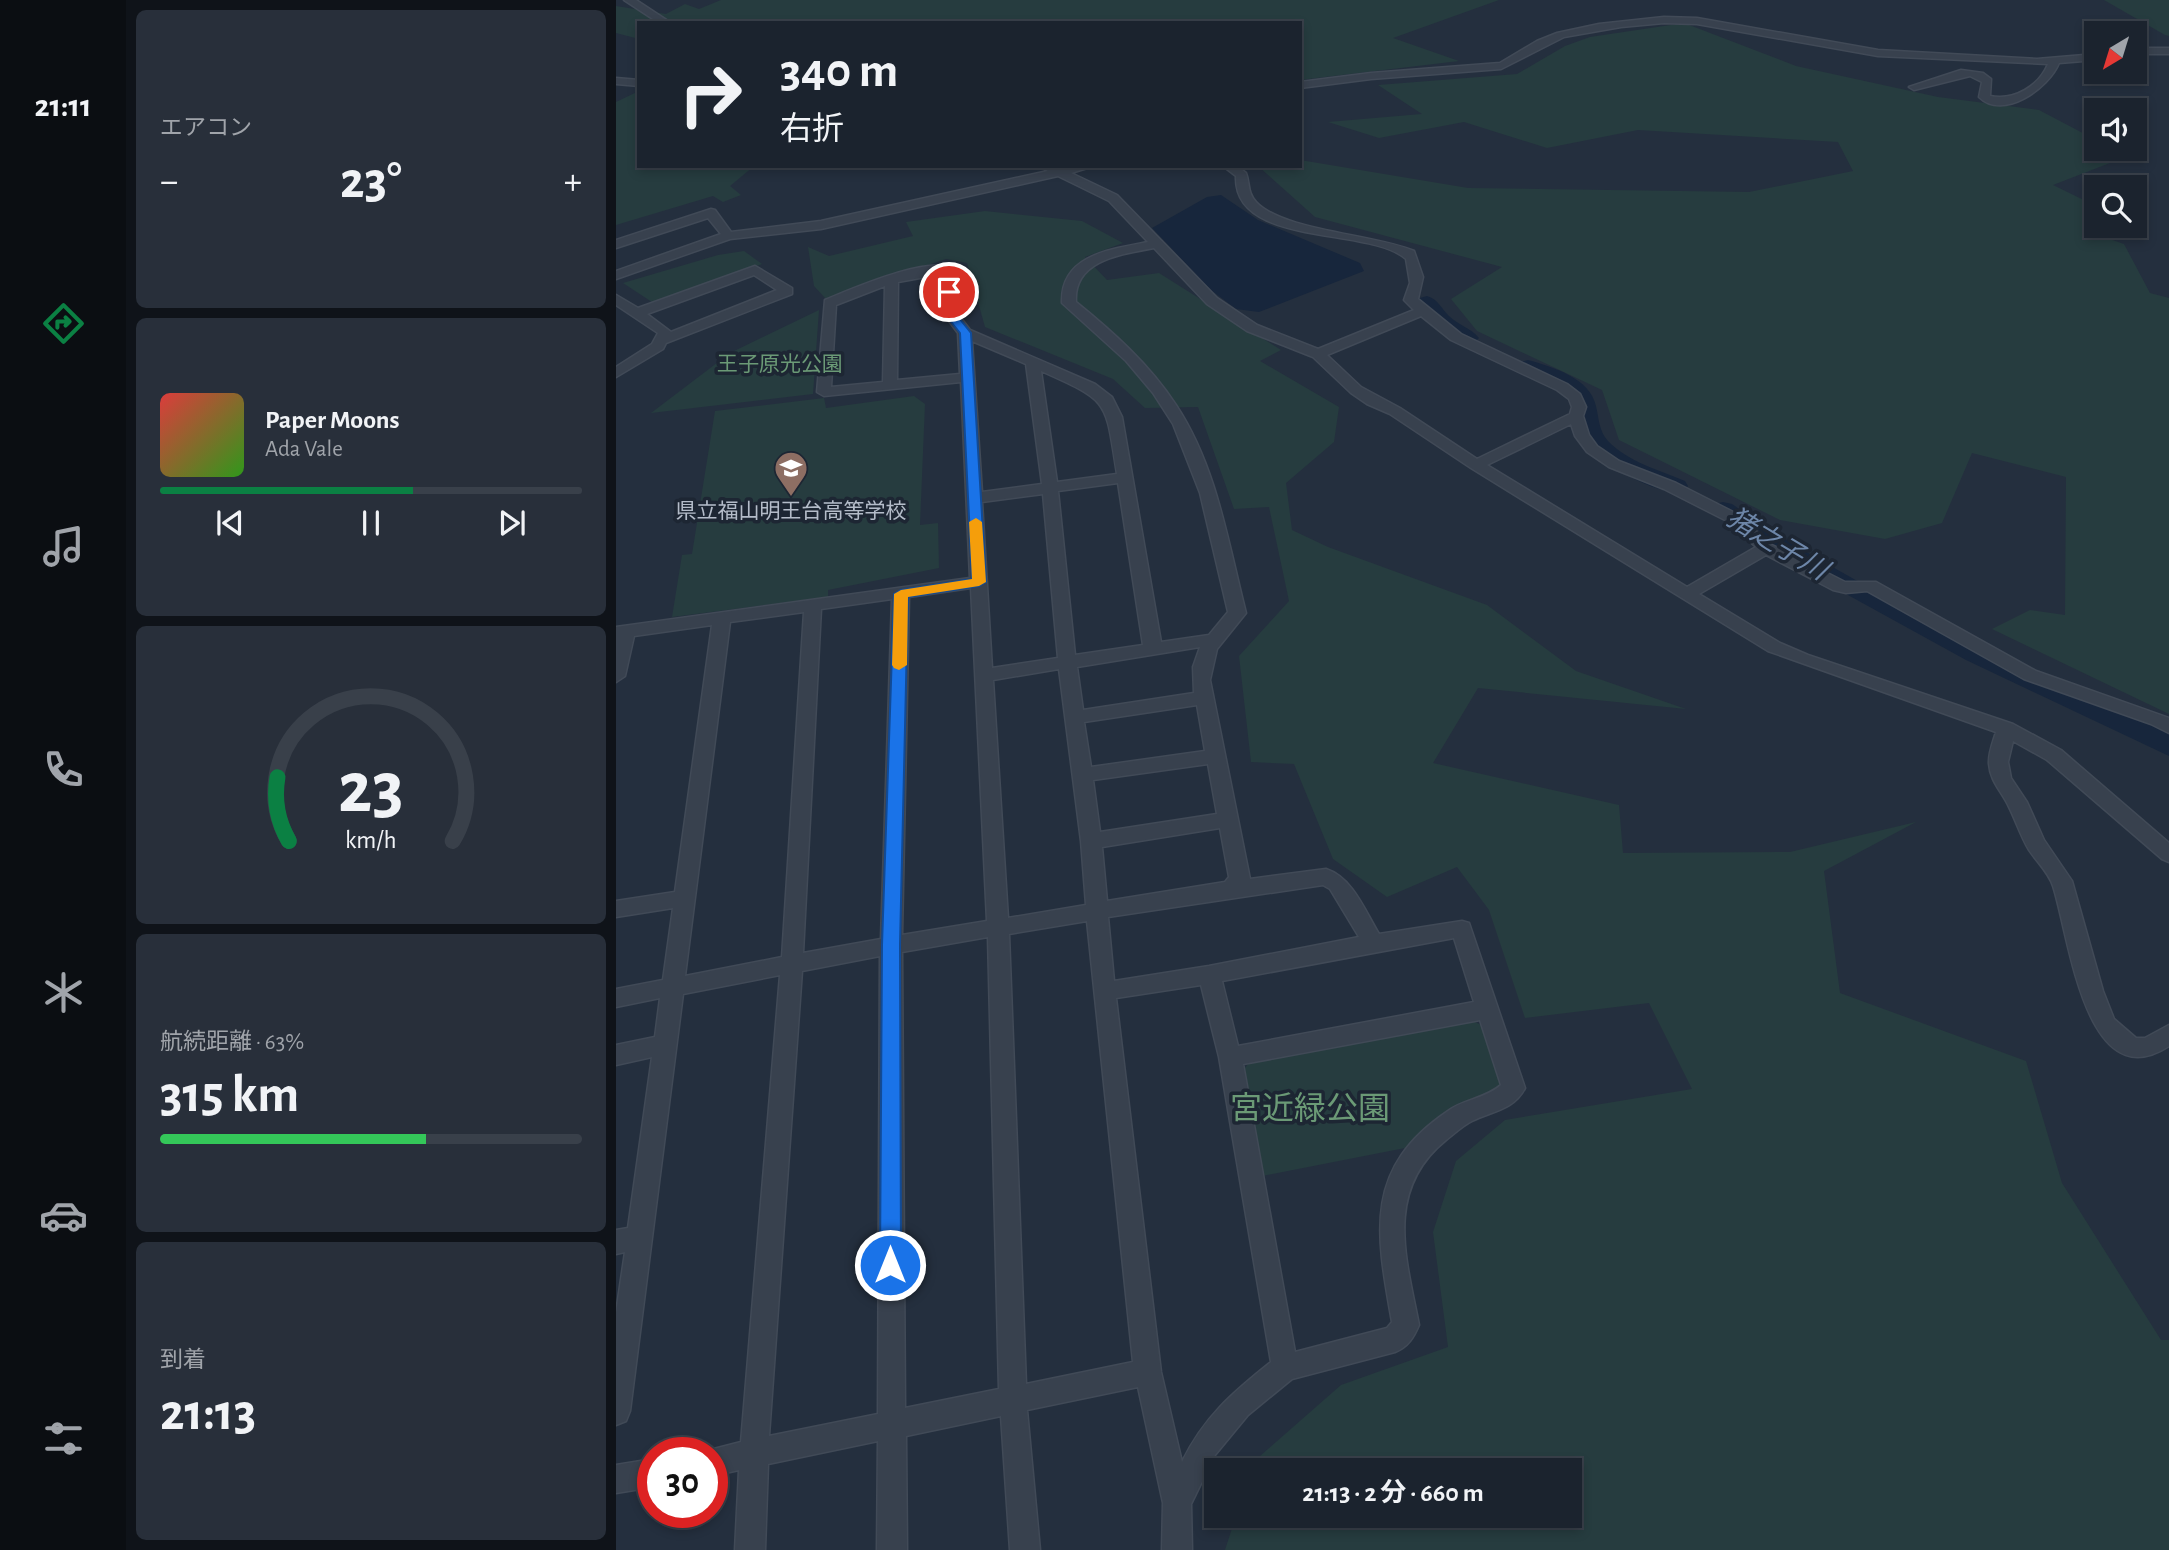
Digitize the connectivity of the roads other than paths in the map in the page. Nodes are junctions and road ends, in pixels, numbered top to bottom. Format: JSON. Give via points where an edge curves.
{"nodes":[{"id":1,"x":629,"y":0,"type":"edge"},
{"id":2,"x":663,"y":21,"type":"edge"},
{"id":3,"x":2147,"y":51,"type":"edge"},
{"id":4,"x":2169,"y":51,"type":"edge"},
{"id":5,"x":2084,"y":58,"type":"edge"},
{"id":6,"x":2054,"y":62,"type":"junction"},
{"id":7,"x":616,"y":81,"type":"edge"},
{"id":8,"x":637,"y":83,"type":"edge"},
{"id":9,"x":1302,"y":85,"type":"edge"},
{"id":10,"x":1914,"y":87,"type":"dead end"},
{"id":11,"x":1049,"y":168,"type":"edge"},
{"id":12,"x":1082,"y":168,"type":"edge"},
{"id":13,"x":1232,"y":168,"type":"edge"},
{"id":14,"x":1062,"y":174,"type":"junction"},
{"id":15,"x":727,"y":236,"type":"junction"},
{"id":16,"x":616,"y":244,"type":"edge"},
{"id":17,"x":1157,"y":244,"type":"junction"},
{"id":18,"x":616,"y":275,"type":"edge"},
{"id":19,"x":892,"y":281,"type":"junction"},
{"id":20,"x":616,"y":299,"type":"edge"},
{"id":21,"x":1422,"y":310,"type":"junction"},
{"id":22,"x":637,"y":313,"type":"junction"},
{"id":23,"x":965,"y":333,"type":"junction"},
{"id":24,"x":662,"y":340,"type":"junction"},
{"id":25,"x":1318,"y":354,"type":"junction"},
{"id":26,"x":1032,"y":360,"type":"junction"},
{"id":27,"x":618,"y":370,"type":"edge"},
{"id":28,"x":968,"y":377,"type":"junction"},
{"id":29,"x":890,"y":384,"type":"junction"},
{"id":30,"x":1576,"y":416,"type":"junction"},
{"id":31,"x":1476,"y":465,"type":"junction"},
{"id":32,"x":1124,"y":478,"type":"junction"},
{"id":33,"x":1050,"y":487,"type":"junction"},
{"id":34,"x":974,"y":498,"type":"junction"},
{"id":35,"x":1766,"y":548,"type":"junction"},
{"id":36,"x":979,"y":582,"type":"junction"},
{"id":37,"x":901,"y":594,"type":"junction"},
{"id":38,"x":1687,"y":594,"type":"junction"},
{"id":39,"x":813,"y":607,"type":"junction"},
{"id":40,"x":722,"y":617,"type":"junction"},
{"id":41,"x":621,"y":632,"type":"edge"},
{"id":42,"x":1210,"y":640,"type":"junction"},
{"id":43,"x":1153,"y":649,"type":"junction"},
{"id":44,"x":1067,"y":662,"type":"junction"},
{"id":45,"x":984,"y":675,"type":"junction"},
{"id":46,"x":616,"y":676,"type":"edge"},
{"id":47,"x":1202,"y":698,"type":"junction"},
{"id":48,"x":1076,"y":717,"type":"junction"},
{"id":49,"x":2169,"y":727,"type":"edge"},
{"id":50,"x":2006,"y":729,"type":"junction"},
{"id":51,"x":1217,"y":756,"type":"junction"},
{"id":52,"x":1083,"y":775,"type":"junction"},
{"id":53,"x":1229,"y":819,"type":"junction"},
{"id":54,"x":1091,"y":841,"type":"junction"},
{"id":55,"x":2169,"y":854,"type":"edge"},
{"id":56,"x":1231,"y":890,"type":"junction"},
{"id":57,"x":685,"y":898,"type":"junction"},
{"id":58,"x":616,"y":909,"type":"edge"},
{"id":59,"x":1096,"y":912,"type":"junction"},
{"id":60,"x":998,"y":929,"type":"junction"},
{"id":61,"x":1374,"y":943,"type":"junction"},
{"id":62,"x":891,"y":945,"type":"junction"},
{"id":63,"x":792,"y":963,"type":"junction"},
{"id":64,"x":1209,"y":975,"type":"junction"},
{"id":65,"x":673,"y":988,"type":"junction"},
{"id":66,"x":1104,"y":991,"type":"junction"},
{"id":67,"x":616,"y":998,"type":"edge"},
{"id":68,"x":1488,"y":1009,"type":"junction"},
{"id":69,"x":2169,"y":1034,"type":"edge"},
{"id":70,"x":667,"y":1044,"type":"junction"},
{"id":71,"x":616,"y":1055,"type":"edge"},
{"id":72,"x":1230,"y":1057,"type":"junction"},
{"id":73,"x":641,"y":1237,"type":"junction"},
{"id":74,"x":616,"y":1242,"type":"edge"},
{"id":75,"x":1285,"y":1368,"type":"junction"},
{"id":76,"x":1148,"y":1372,"type":"junction"},
{"id":77,"x":1013,"y":1401,"type":"junction"},
{"id":78,"x":616,"y":1411,"type":"edge"},
{"id":79,"x":890,"y":1425,"type":"junction"},
{"id":80,"x":754,"y":1455,"type":"junction"},
{"id":81,"x":728,"y":1459,"type":"edge"},
{"id":82,"x":637,"y":1476,"type":"edge"},
{"id":83,"x":616,"y":1479,"type":"edge"},
{"id":84,"x":1177,"y":1503,"type":"junction"},
{"id":85,"x":750,"y":1550,"type":"edge"},
{"id":86,"x":892,"y":1550,"type":"edge"},
{"id":87,"x":1025,"y":1550,"type":"edge"},
{"id":88,"x":1177,"y":1550,"type":"edge"}],
"edges":[{"from":1,"to":2,"type":"street"},
{"from":3,"to":4,"type":"street"},
{"from":5,"to":6,"type":"street"},
{"from":6,"to":9,"type":"street","via":[[1878,53],[1668,18],[1556,36],[1501,66]]},
{"from":6,"to":10,"type":"street","via":[[2045,80],[2012,98],[1987,99],[1983,95],[1987,80],[1974,73]]},
{"from":7,"to":8,"type":"street"},
{"from":11,"to":14,"type":"street"},
{"from":12,"to":14,"type":"street"},
{"from":13,"to":21,"type":"street","via":[[1242,175],[1242,192],[1251,203],[1276,220],[1410,254],[1416,262],[1412,300]]},
{"from":14,"to":15,"type":"street","via":[[821,225]]},
{"from":14,"to":17,"type":"street","via":[[1113,198]]},
{"from":15,"to":16,"type":"street","via":[[711,213]]},
{"from":15,"to":18,"type":"street"},
{"from":17,"to":25,"type":"street","via":[[1228,314]]},
{"from":17,"to":42,"type":"street","via":[[1085,265],[1073,276],[1067,295],[1069,303],[1119,344],[1148,379],[1180,423],[1199,467],[1237,613]]},
{"from":19,"to":23,"type":"street","via":[[948,270],[950,313]]},
{"from":19,"to":29,"type":"street"},
{"from":19,"to":29,"type":"street","via":[[830,303],[824,392]]},
{"from":20,"to":22,"type":"street"},
{"from":21,"to":25,"type":"street"},
{"from":21,"to":30,"type":"street","via":[[1456,337],[1562,387],[1575,397]]},
{"from":22,"to":24,"type":"street","via":[[665,332]]},
{"from":22,"to":24,"type":"street","via":[[755,270],[787,291]]},
{"from":23,"to":26,"type":"street"},
{"from":23,"to":28,"type":"street"},
{"from":24,"to":27,"type":"street"},
{"from":25,"to":31,"type":"street","via":[[1356,390]]},
{"from":26,"to":32,"type":"street","via":[[1107,400],[1115,417]]},
{"from":26,"to":33,"type":"street"},
{"from":28,"to":29,"type":"street"},
{"from":28,"to":34,"type":"street"},
{"from":30,"to":31,"type":"street"},
{"from":30,"to":35,"type":"street","via":[[1592,449],[1733,518]]},
{"from":31,"to":38,"type":"street"},
{"from":32,"to":33,"type":"street"},
{"from":32,"to":43,"type":"street"},
{"from":33,"to":34,"type":"street"},
{"from":33,"to":44,"type":"street"},
{"from":34,"to":36,"type":"street"},
{"from":35,"to":38,"type":"street"},
{"from":35,"to":49,"type":"street","via":[[1854,587],[1870,586],[2030,675]]},
{"from":36,"to":37,"type":"street"},
{"from":36,"to":45,"type":"street"},
{"from":37,"to":39,"type":"street"},
{"from":37,"to":62,"type":"street"},
{"from":38,"to":50,"type":"street","via":[[1801,659]]},
{"from":39,"to":40,"type":"street"},
{"from":39,"to":63,"type":"street"},
{"from":40,"to":41,"type":"street"},
{"from":40,"to":57,"type":"street"},
{"from":41,"to":46,"type":"street"},
{"from":42,"to":43,"type":"street"},
{"from":42,"to":47,"type":"street","via":[[1202,660]]},
{"from":43,"to":44,"type":"street"},
{"from":44,"to":45,"type":"street"},
{"from":44,"to":48,"type":"street"},
{"from":45,"to":60,"type":"street"},
{"from":47,"to":48,"type":"street"},
{"from":47,"to":51,"type":"street"},
{"from":48,"to":52,"type":"street"},
{"from":50,"to":55,"type":"street","via":[[2054,755]]},
{"from":50,"to":69,"type":"street","via":[[1998,762],[2002,779],[2035,843],[2062,881],[2105,1024],[2133,1048],[2149,1047]]},
{"from":51,"to":52,"type":"street"},
{"from":51,"to":53,"type":"street"},
{"from":52,"to":54,"type":"street"},
{"from":53,"to":54,"type":"street"},
{"from":53,"to":56,"type":"street","via":[[1240,879]]},
{"from":54,"to":59,"type":"street"},
{"from":56,"to":59,"type":"street"},
{"from":56,"to":61,"type":"street","via":[[1326,877],[1337,883]]},
{"from":57,"to":58,"type":"street"},
{"from":57,"to":65,"type":"street"},
{"from":59,"to":60,"type":"street"},
{"from":59,"to":66,"type":"street"},
{"from":60,"to":62,"type":"street"},
{"from":60,"to":77,"type":"street"},
{"from":61,"to":64,"type":"street"},
{"from":61,"to":68,"type":"street","via":[[1462,929]]},
{"from":62,"to":63,"type":"street"},
{"from":62,"to":79,"type":"street"},
{"from":63,"to":65,"type":"street"},
{"from":63,"to":80,"type":"street"},
{"from":64,"to":66,"type":"street"},
{"from":64,"to":72,"type":"street"},
{"from":65,"to":67,"type":"street"},
{"from":65,"to":70,"type":"street"},
{"from":66,"to":76,"type":"street"},
{"from":68,"to":72,"type":"street"},
{"from":68,"to":75,"type":"street","via":[[1513,1088],[1504,1100],[1461,1115],[1429,1137],[1403,1169],[1391,1208],[1393,1259],[1406,1325],[1395,1339]]},
{"from":70,"to":71,"type":"street"},
{"from":70,"to":73,"type":"street"},
{"from":72,"to":75,"type":"street"},
{"from":73,"to":74,"type":"street"},
{"from":73,"to":78,"type":"street"},
{"from":75,"to":84,"type":"street","via":[[1238,1405],[1205,1445]]},
{"from":76,"to":77,"type":"street"},
{"from":76,"to":84,"type":"street"},
{"from":77,"to":79,"type":"street"},
{"from":77,"to":87,"type":"street"},
{"from":79,"to":80,"type":"street"},
{"from":79,"to":86,"type":"street"},
{"from":80,"to":81,"type":"street"},
{"from":80,"to":85,"type":"street"},
{"from":82,"to":83,"type":"street"},
{"from":84,"to":88,"type":"street"}]}
